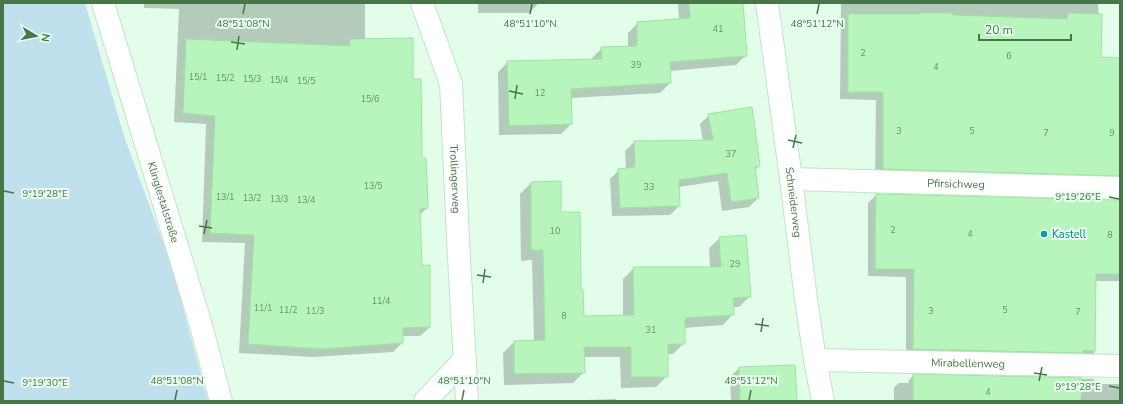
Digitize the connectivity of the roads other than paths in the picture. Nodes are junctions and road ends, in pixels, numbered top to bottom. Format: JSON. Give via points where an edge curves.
{"nodes":[{"id":1,"x":103,"y":3,"type":"edge"},
{"id":2,"x":422,"y":3,"type":"edge"},
{"id":3,"x":767,"y":3,"type":"edge"},
{"id":4,"x":791,"y":179,"type":"junction"},
{"id":5,"x":1120,"y":188,"type":"edge"},
{"id":6,"x":465,"y":359,"type":"junction"},
{"id":7,"x":815,"y":360,"type":"junction"},
{"id":8,"x":1120,"y":366,"type":"edge"},
{"id":9,"x":221,"y":401,"type":"edge"},
{"id":10,"x":425,"y":401,"type":"edge"},
{"id":11,"x":467,"y":401,"type":"edge"},
{"id":12,"x":824,"y":401,"type":"edge"}],
"edges":[{"from":1,"to":9,"type":"street","name":"Klinglestalstraße","via":[[200,322]]},
{"from":2,"to":6,"type":"street","name":"Trollingerweg","via":[[451,84]]},
{"from":3,"to":4,"type":"street","name":"Schneiderweg"},
{"from":4,"to":5,"type":"street","name":"Pfirsichweg"},
{"from":4,"to":7,"type":"street","name":"Schneiderweg"},
{"from":6,"to":10,"type":"street"},
{"from":6,"to":11,"type":"street","name":"Trollingerweg"},
{"from":7,"to":8,"type":"street","name":"Mirabellenweg"},
{"from":7,"to":12,"type":"street","name":"Schneiderweg"}]}
